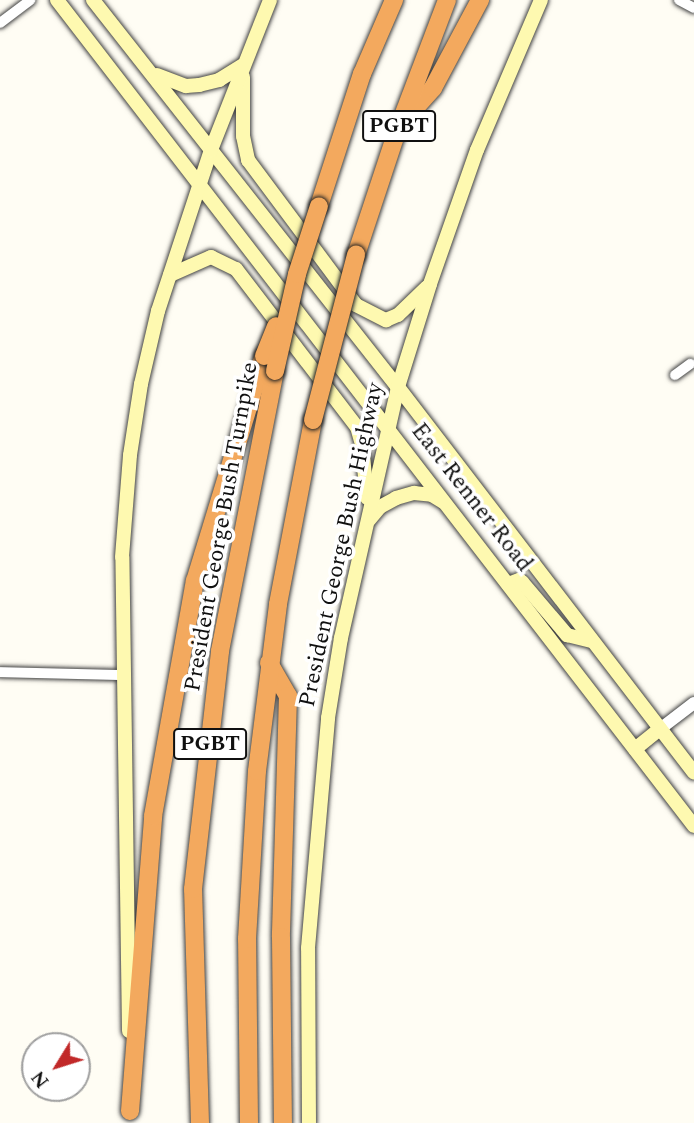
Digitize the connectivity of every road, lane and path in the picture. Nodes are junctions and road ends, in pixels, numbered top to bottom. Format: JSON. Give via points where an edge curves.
{"nodes":[{"id":1,"x":30,"y":0,"type":"edge"},
{"id":2,"x":57,"y":0,"type":"edge"},
{"id":3,"x":93,"y":0,"type":"edge"},
{"id":4,"x":271,"y":0,"type":"edge"},
{"id":5,"x":394,"y":0,"type":"edge"},
{"id":6,"x":447,"y":0,"type":"edge"},
{"id":7,"x":481,"y":0,"type":"edge"},
{"id":8,"x":541,"y":0,"type":"edge"},
{"id":9,"x":679,"y":0,"type":"edge"},
{"id":10,"x":694,"y":8,"type":"edge"},
{"id":11,"x":0,"y":23,"type":"edge"},
{"id":12,"x":243,"y":65,"type":"junction"},
{"id":13,"x":152,"y":72,"type":"junction"},
{"id":14,"x":400,"y":124,"type":"junction"},
{"id":15,"x":211,"y":150,"type":"junction"},
{"id":16,"x":201,"y":186,"type":"junction"},
{"id":17,"x":170,"y":275,"type":"junction"},
{"id":18,"x":430,"y":284,"type":"junction"},
{"id":19,"x":269,"y":363,"type":"junction"},
{"id":20,"x":690,"y":364,"type":"dead end"},
{"id":21,"x":675,"y":376,"type":"dead end"},
{"id":22,"x":398,"y":387,"type":"junction"},
{"id":23,"x":388,"y":429,"type":"junction"},
{"id":24,"x":446,"y":504,"type":"junction"},
{"id":25,"x":368,"y":521,"type":"junction"},
{"id":26,"x":508,"y":584,"type":"junction"},
{"id":27,"x":591,"y":641,"type":"junction"},
{"id":28,"x":269,"y":663,"type":"junction"},
{"id":29,"x":0,"y":672,"type":"edge"},
{"id":30,"x":124,"y":675,"type":"junction"},
{"id":31,"x":694,"y":702,"type":"edge"},
{"id":32,"x":660,"y":729,"type":"junction"},
{"id":33,"x":635,"y":749,"type":"junction"},
{"id":34,"x":694,"y":773,"type":"edge"},
{"id":35,"x":694,"y":826,"type":"edge"},
{"id":36,"x":131,"y":1117,"type":"edge"},
{"id":37,"x":200,"y":1123,"type":"edge"},
{"id":38,"x":249,"y":1123,"type":"edge"},
{"id":39,"x":283,"y":1123,"type":"edge"},
{"id":40,"x":309,"y":1123,"type":"edge"}],
"edges":[{"from":1,"to":11,"type":"street"},
{"from":2,"to":16,"type":"main road","name":"East Renner Road"},
{"from":3,"to":13,"type":"main road","name":"East Renner Road"},
{"from":4,"to":12,"type":"main road"},
{"from":5,"to":19,"type":"highway","number":"PGBT","bridge":true,"via":[[362,74]]},
{"from":6,"to":14,"type":"highway","number":"PGBT"},
{"from":7,"to":14,"type":"highway","via":[[433,88]]},
{"from":8,"to":18,"type":"main road","name":"President George Bush Highway","via":[[477,150]]},
{"from":9,"to":10,"type":"street"},
{"from":12,"to":13,"type":"main road","via":[[219,80],[199,85],[170,82]]},
{"from":12,"to":15,"type":"main road"},
{"from":12,"to":18,"type":"main road","via":[[243,136],[248,160],[356,305],[386,320],[398,315]]},
{"from":13,"to":15,"type":"main road","name":"East Renner Road"},
{"from":14,"to":28,"type":"highway","number":"PGBT","bridge":true,"via":[[356,255],[313,420]]},
{"from":15,"to":16,"type":"main road"},
{"from":15,"to":22,"type":"main road","name":"East Renner Road"},
{"from":16,"to":17,"type":"main road"},
{"from":16,"to":23,"type":"main road","name":"East Renner Road"},
{"from":17,"to":25,"type":"main road","via":[[211,257],[236,269],[357,427],[367,476]]},
{"from":17,"to":30,"type":"main road","via":[[141,384],[130,458],[122,557]]},
{"from":18,"to":22,"type":"main road","name":"President George Bush Highway"},
{"from":19,"to":36,"type":"highway","via":[[195,581],[155,803]]},
{"from":19,"to":37,"type":"highway","name":"President George Bush Turnpike","number":"PGBT","via":[[220,652],[193,889]]},
{"from":20,"to":21,"type":"street"},
{"from":22,"to":23,"type":"main road","name":"President George Bush Highway"},
{"from":22,"to":27,"type":"main road","name":"East Renner Road"},
{"from":23,"to":24,"type":"main road","name":"East Renner Road"},
{"from":23,"to":25,"type":"main road","name":"President George Bush Highway"},
{"from":24,"to":25,"type":"main road","via":[[432,495],[414,493],[380,507]]},
{"from":24,"to":26,"type":"main road","name":"East Renner Road"},
{"from":25,"to":40,"type":"main road","name":"President George Bush Highway","via":[[341,638],[325,755],[308,948]]},
{"from":26,"to":27,"type":"main road","via":[[522,582],[567,635]]},
{"from":26,"to":33,"type":"main road","name":"East Renner Road"},
{"from":27,"to":32,"type":"main road","name":"East Renner Road"},
{"from":28,"to":38,"type":"highway","number":"PGBT","via":[[249,897]]},
{"from":28,"to":39,"type":"highway","via":[[288,696],[281,937]]},
{"from":29,"to":30,"type":"street"},
{"from":30,"to":36,"type":"main road"},
{"from":31,"to":32,"type":"street"},
{"from":32,"to":33,"type":"main road"},
{"from":32,"to":34,"type":"main road","name":"East Renner Road"},
{"from":33,"to":35,"type":"main road","name":"East Renner Road"}]}
